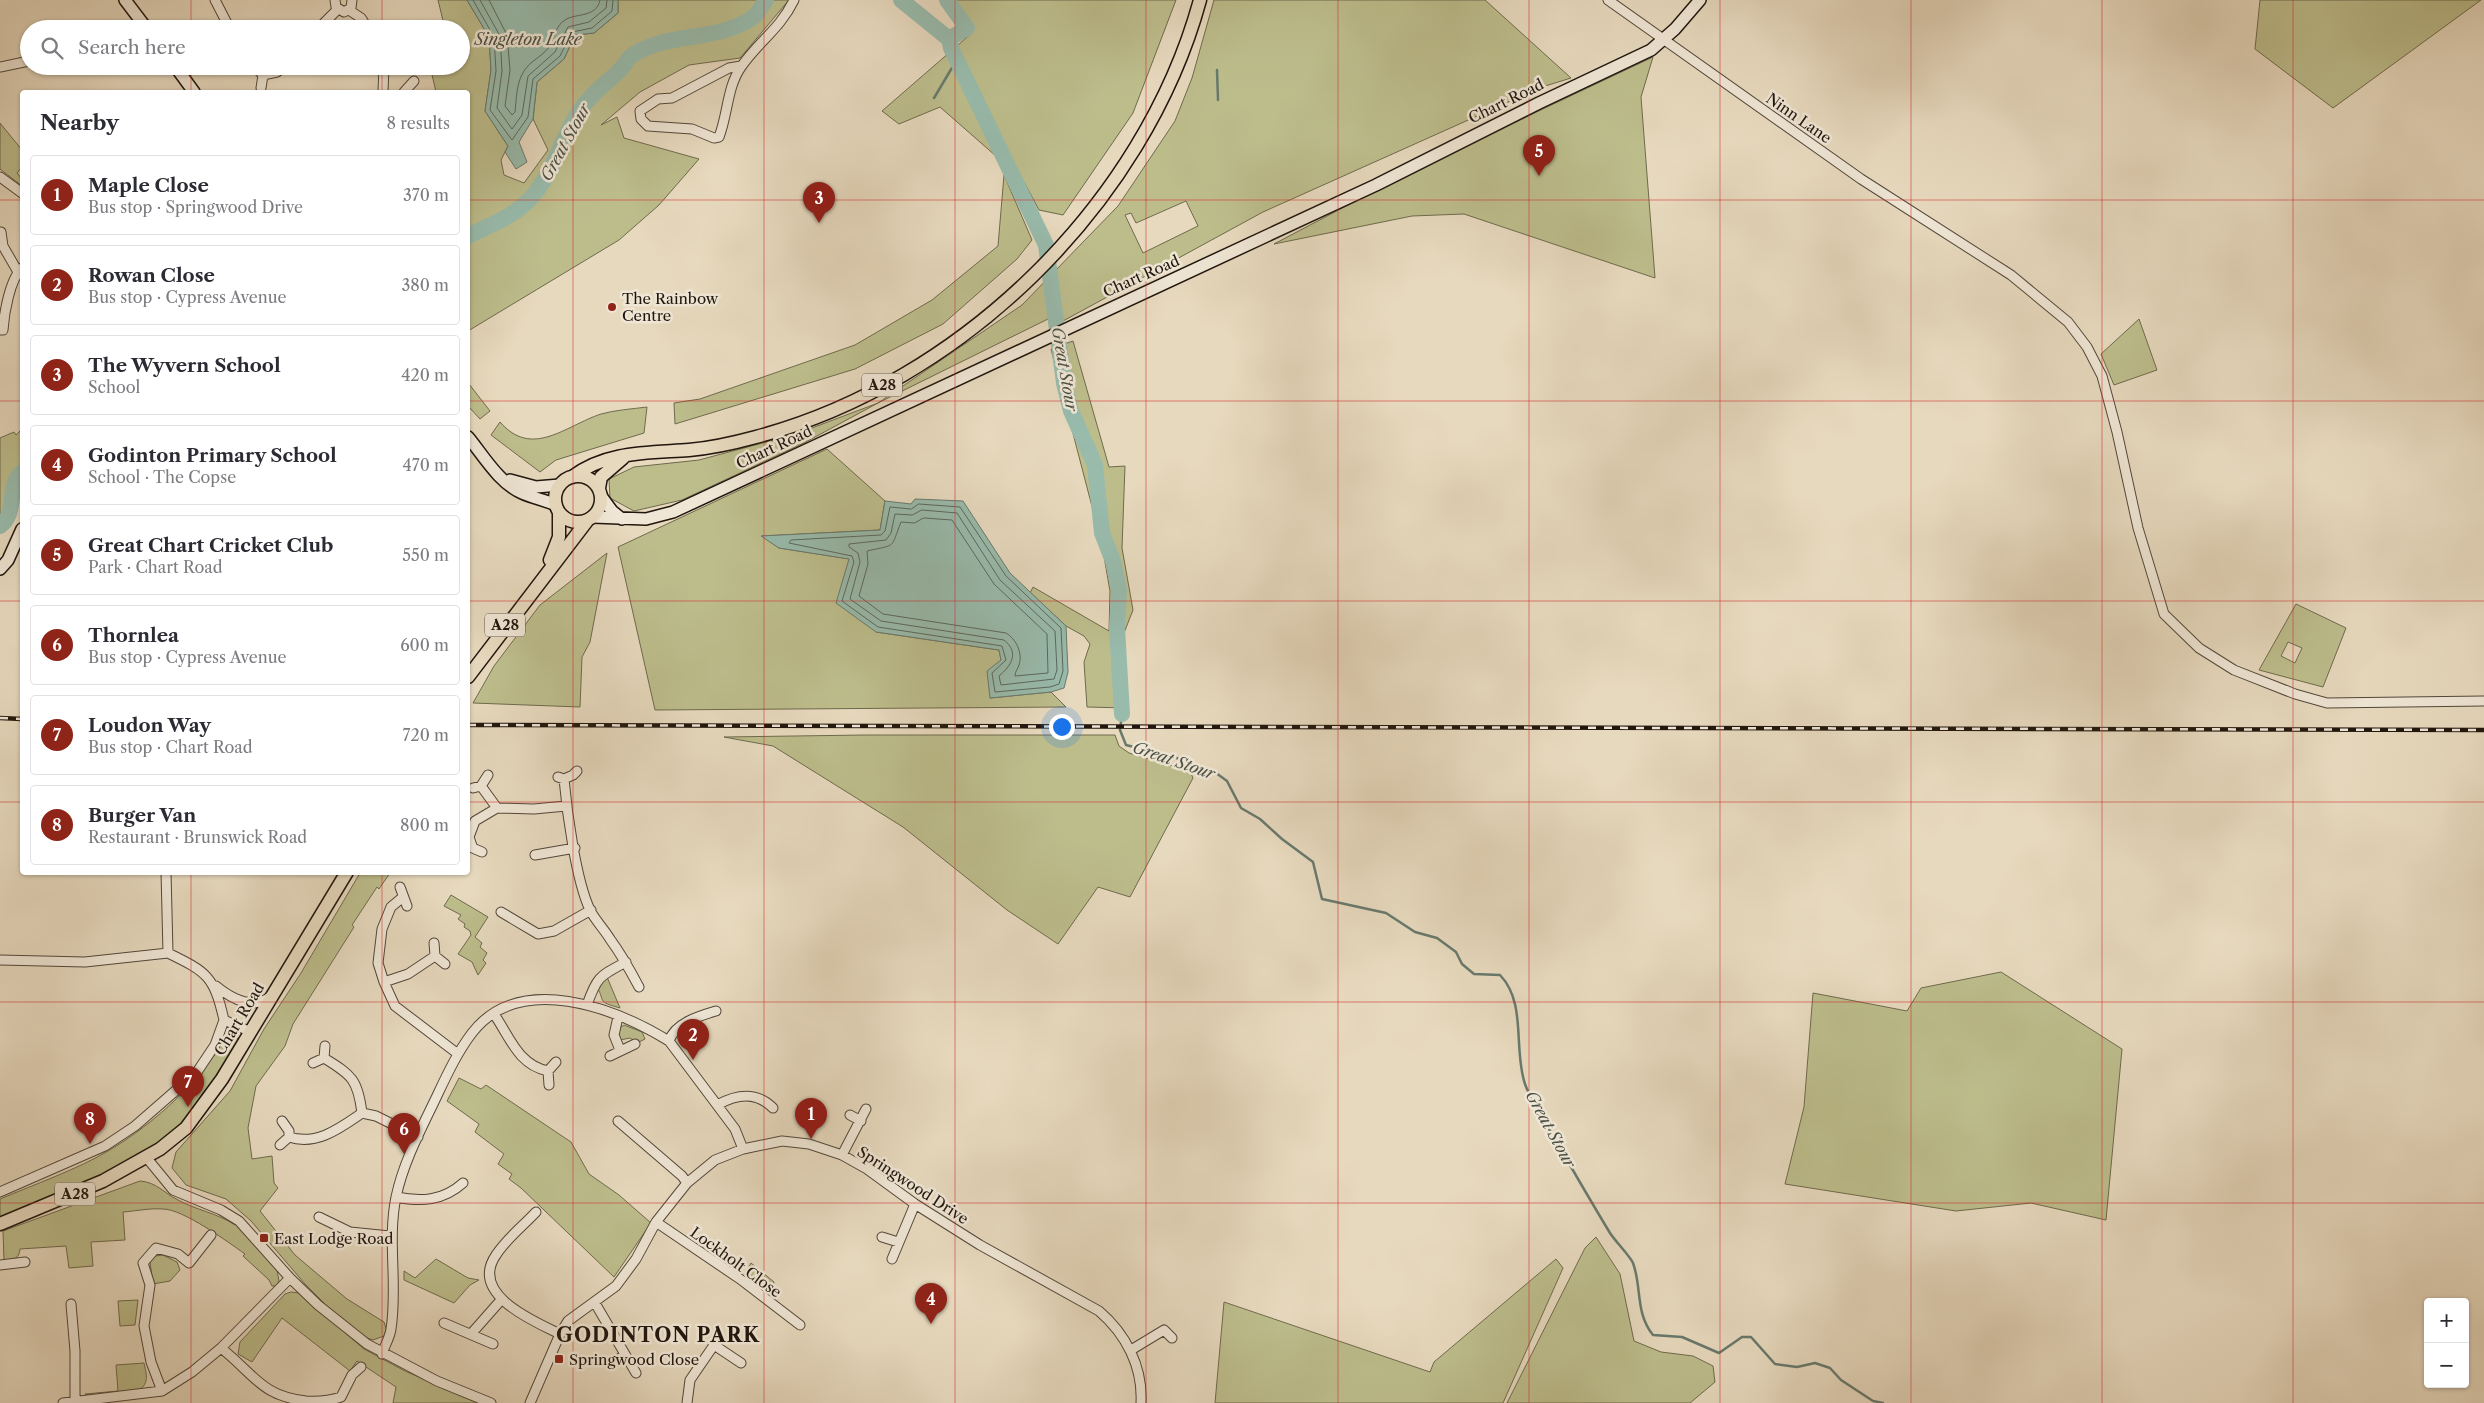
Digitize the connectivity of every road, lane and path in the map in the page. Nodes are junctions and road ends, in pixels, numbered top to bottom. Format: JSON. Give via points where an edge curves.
{"nodes":[{"id":1,"x":125,"y":0,"type":"edge"},
{"id":2,"x":215,"y":0,"type":"edge"},
{"id":3,"x":336,"y":0,"type":"edge"},
{"id":4,"x":352,"y":0,"type":"edge"},
{"id":5,"x":794,"y":0,"type":"edge"},
{"id":6,"x":1200,"y":0,"type":"edge"},
{"id":7,"x":1608,"y":0,"type":"edge"},
{"id":8,"x":1700,"y":0,"type":"edge"},
{"id":9,"x":338,"y":10,"type":"junction"},
{"id":10,"x":349,"y":10,"type":"junction"},
{"id":11,"x":140,"y":20,"type":"edge"},
{"id":12,"x":225,"y":20,"type":"edge"},
{"id":13,"x":327,"y":20,"type":"edge"},
{"id":14,"x":362,"y":20,"type":"edge"},
{"id":15,"x":1664,"y":39,"type":"junction"},
{"id":16,"x":20,"y":63,"type":"edge"},
{"id":17,"x":742,"y":66,"type":"junction"},
{"id":18,"x":0,"y":67,"type":"edge"},
{"id":19,"x":182,"y":75,"type":"edge"},
{"id":20,"x":264,"y":75,"type":"edge"},
{"id":21,"x":384,"y":75,"type":"edge"},
{"id":22,"x":414,"y":81,"type":"dead end"},
{"id":23,"x":261,"y":88,"type":"dead end"},
{"id":24,"x":193,"y":90,"type":"edge"},
{"id":25,"x":383,"y":90,"type":"edge"},
{"id":26,"x":406,"y":90,"type":"edge"},
{"id":27,"x":0,"y":177,"type":"edge"},
{"id":28,"x":20,"y":192,"type":"edge"},
{"id":29,"x":1,"y":232,"type":"edge"},
{"id":30,"x":20,"y":270,"type":"edge"},
{"id":31,"x":0,"y":330,"type":"edge"},
{"id":32,"x":470,"y":439,"type":"edge"},
{"id":33,"x":627,"y":455,"type":"junction"},
{"id":34,"x":498,"y":473,"type":"junction"},
{"id":35,"x":572,"y":477,"type":"junction"},
{"id":36,"x":560,"y":484,"type":"junction"},
{"id":37,"x":600,"y":492,"type":"junction"},
{"id":38,"x":557,"y":508,"type":"junction"},
{"id":39,"x":590,"y":519,"type":"junction"},
{"id":40,"x":622,"y":519,"type":"junction"},
{"id":41,"x":20,"y":534,"type":"edge"},
{"id":42,"x":0,"y":569,"type":"edge"},
{"id":43,"x":544,"y":574,"type":"junction"},
{"id":44,"x":470,"y":674,"type":"edge"},
{"id":45,"x":2484,"y":701,"type":"edge"},
{"id":46,"x":577,"y":771,"type":"dead end"},
{"id":47,"x":488,"y":775,"type":"dead end"},
{"id":48,"x":566,"y":806,"type":"junction"},
{"id":49,"x":497,"y":808,"type":"junction"},
{"id":50,"x":470,"y":835,"type":"edge"},
{"id":51,"x":470,"y":846,"type":"edge"},
{"id":52,"x":575,"y":848,"type":"junction"},
{"id":53,"x":482,"y":852,"type":"dead end"},
{"id":54,"x":535,"y":855,"type":"dead end"},
{"id":55,"x":166,"y":875,"type":"edge"},
{"id":56,"x":345,"y":875,"type":"edge"},
{"id":57,"x":400,"y":887,"type":"dead end"},
{"id":58,"x":590,"y":910,"type":"junction"},
{"id":59,"x":501,"y":912,"type":"dead end"},
{"id":60,"x":434,"y":943,"type":"dead end"},
{"id":61,"x":168,"y":953,"type":"junction"},
{"id":62,"x":435,"y":956,"type":"junction"},
{"id":63,"x":0,"y":960,"type":"edge"},
{"id":64,"x":626,"y":962,"type":"junction"},
{"id":65,"x":445,"y":964,"type":"dead end"},
{"id":66,"x":384,"y":982,"type":"junction"},
{"id":67,"x":214,"y":985,"type":"junction"},
{"id":68,"x":639,"y":987,"type":"dead end"},
{"id":69,"x":272,"y":996,"type":"junction"},
{"id":70,"x":587,"y":1005,"type":"junction"},
{"id":71,"x":716,"y":1011,"type":"dead end"},
{"id":72,"x":494,"y":1014,"type":"junction"},
{"id":73,"x":618,"y":1017,"type":"junction"},
{"id":74,"x":224,"y":1020,"type":"junction"},
{"id":75,"x":251,"y":1032,"type":"junction"},
{"id":76,"x":669,"y":1041,"type":"junction"},
{"id":77,"x":635,"y":1044,"type":"dead end"},
{"id":78,"x":325,"y":1046,"type":"dead end"},
{"id":79,"x":620,"y":1050,"type":"junction"},
{"id":80,"x":458,"y":1054,"type":"junction"},
{"id":81,"x":610,"y":1056,"type":"dead end"},
{"id":82,"x":324,"y":1058,"type":"junction"},
{"id":83,"x":556,"y":1062,"type":"dead end"},
{"id":84,"x":313,"y":1063,"type":"dead end"},
{"id":85,"x":548,"y":1071,"type":"junction"},
{"id":86,"x":549,"y":1085,"type":"dead end"},
{"id":87,"x":717,"y":1105,"type":"junction"},
{"id":88,"x":773,"y":1108,"type":"dead end"},
{"id":89,"x":866,"y":1108,"type":"dead end"},
{"id":90,"x":362,"y":1113,"type":"junction"},
{"id":91,"x":850,"y":1115,"type":"dead end"},
{"id":92,"x":282,"y":1121,"type":"dead end"},
{"id":93,"x":618,"y":1121,"type":"dead end"},
{"id":94,"x":861,"y":1121,"type":"junction"},
{"id":95,"x":418,"y":1137,"type":"junction"},
{"id":96,"x":289,"y":1138,"type":"junction"},
{"id":97,"x":280,"y":1145,"type":"dead end"},
{"id":98,"x":744,"y":1149,"type":"junction"},
{"id":99,"x":842,"y":1155,"type":"junction"},
{"id":100,"x":146,"y":1157,"type":"junction"},
{"id":101,"x":463,"y":1183,"type":"dead end"},
{"id":102,"x":687,"y":1183,"type":"junction"},
{"id":103,"x":0,"y":1192,"type":"edge"},
{"id":104,"x":396,"y":1197,"type":"junction"},
{"id":105,"x":915,"y":1204,"type":"junction"},
{"id":106,"x":536,"y":1212,"type":"dead end"},
{"id":107,"x":319,"y":1218,"type":"dead end"},
{"id":108,"x":656,"y":1222,"type":"junction"},
{"id":109,"x":0,"y":1224,"type":"edge"},
{"id":110,"x":211,"y":1235,"type":"dead end"},
{"id":111,"x":390,"y":1236,"type":"junction"},
{"id":112,"x":882,"y":1237,"type":"dead end"},
{"id":113,"x":898,"y":1242,"type":"junction"},
{"id":114,"x":892,"y":1259,"type":"dead end"},
{"id":115,"x":25,"y":1262,"type":"dead end"},
{"id":116,"x":0,"y":1265,"type":"edge"},
{"id":117,"x":290,"y":1278,"type":"junction"},
{"id":118,"x":501,"y":1300,"type":"junction"},
{"id":119,"x":595,"y":1303,"type":"junction"},
{"id":120,"x":70,"y":1304,"type":"dead end"},
{"id":121,"x":444,"y":1323,"type":"dead end"},
{"id":122,"x":800,"y":1325,"type":"dead end"},
{"id":123,"x":471,"y":1334,"type":"junction"},
{"id":124,"x":560,"y":1334,"type":"junction"},
{"id":125,"x":1172,"y":1338,"type":"dead end"},
{"id":126,"x":493,"y":1344,"type":"dead end"},
{"id":127,"x":221,"y":1348,"type":"junction"},
{"id":128,"x":1131,"y":1350,"type":"junction"},
{"id":129,"x":382,"y":1354,"type":"junction"},
{"id":130,"x":625,"y":1355,"type":"junction"},
{"id":131,"x":741,"y":1363,"type":"dead end"},
{"id":132,"x":611,"y":1364,"type":"dead end"},
{"id":133,"x":361,"y":1367,"type":"dead end"},
{"id":134,"x":636,"y":1373,"type":"dead end"},
{"id":135,"x":162,"y":1391,"type":"junction"},
{"id":136,"x":75,"y":1402,"type":"edge"},
{"id":137,"x":63,"y":1403,"type":"edge"},
{"id":138,"x":491,"y":1403,"type":"edge"},
{"id":139,"x":530,"y":1403,"type":"edge"},
{"id":140,"x":687,"y":1403,"type":"edge"},
{"id":141,"x":1141,"y":1403,"type":"edge"}],
"edges":[{"from":1,"to":11,"type":"street"},
{"from":2,"to":12,"type":"street"},
{"from":3,"to":9,"type":"street"},
{"from":4,"to":10,"type":"street"},
{"from":5,"to":17,"type":"street","via":[[784,19]]},
{"from":6,"to":33,"type":"main road","number":"A28","via":[[1161,103],[1107,192],[1035,274],[966,333],[923,362],[828,412],[779,430],[704,448]]},
{"from":7,"to":15,"type":"street","name":"Ninn Lane"},
{"from":8,"to":15,"type":"street","name":"Chart Road"},
{"from":9,"to":10,"type":"street"},
{"from":9,"to":13,"type":"street"},
{"from":10,"to":14,"type":"street"},
{"from":15,"to":40,"type":"street","name":"Chart Road","via":[[1652,50],[1376,185],[673,512]]},
{"from":15,"to":45,"type":"street","name":"Ninn Lane","via":[[1861,179],[2012,275],[2068,322],[2087,347],[2102,376],[2138,528],[2164,614],[2199,648],[2234,670],[2295,694],[2327,702]]},
{"from":16,"to":18,"type":"street"},
{"from":17,"to":17,"type":"street","via":[[733,82],[719,136],[714,138],[692,130],[648,126],[641,119],[640,111],[648,104],[672,98],[729,68]]},
{"from":19,"to":24,"type":"street"},
{"from":20,"to":23,"type":"street"},
{"from":21,"to":25,"type":"street"},
{"from":22,"to":26,"type":"street"},
{"from":27,"to":28,"type":"street"},
{"from":29,"to":30,"type":"street","via":[[3,246]]},
{"from":30,"to":31,"type":"street","via":[[7,301]]},
{"from":32,"to":34,"type":"street"},
{"from":33,"to":35,"type":"main road","number":"A28","via":[[596,462]]},
{"from":33,"to":37,"type":"main road","via":[[604,473],[599,481]]},
{"from":34,"to":36,"type":"street","via":[[528,486]]},
{"from":34,"to":38,"type":"street","via":[[522,493]]},
{"from":35,"to":36,"type":"main road"},
{"from":35,"to":37,"type":"main road","via":[[587,478]]},
{"from":36,"to":38,"type":"main road","via":[[556,494]]},
{"from":37,"to":39,"type":"main road","via":[[601,505]]},
{"from":37,"to":40,"type":"street","via":[[608,507]]},
{"from":38,"to":39,"type":"main road","via":[[571,521]]},
{"from":38,"to":43,"type":"main road","number":"A28","via":[[559,538]]},
{"from":39,"to":40,"type":"street","name":"Chart Road"},
{"from":39,"to":43,"type":"main road","number":"A28"},
{"from":41,"to":42,"type":"street"},
{"from":43,"to":44,"type":"main road","number":"A28"},
{"from":46,"to":48,"type":"street","via":[[561,778]]},
{"from":47,"to":49,"type":"street","via":[[477,787]]},
{"from":48,"to":49,"type":"street"},
{"from":48,"to":52,"type":"street"},
{"from":49,"to":50,"type":"street","via":[[476,821]]},
{"from":51,"to":53,"type":"street"},
{"from":52,"to":54,"type":"street"},
{"from":52,"to":58,"type":"street","via":[[583,892]]},
{"from":55,"to":61,"type":"street"},
{"from":56,"to":69,"type":"main road","name":"Chart Road","number":"A28"},
{"from":57,"to":66,"type":"street","via":[[405,902],[391,906],[382,929],[378,963]]},
{"from":58,"to":59,"type":"street","via":[[554,931],[538,934]]},
{"from":58,"to":64,"type":"street"},
{"from":60,"to":62,"type":"street"},
{"from":61,"to":63,"type":"street","via":[[85,962]]},
{"from":61,"to":67,"type":"street","via":[[196,966]]},
{"from":62,"to":65,"type":"street"},
{"from":62,"to":66,"type":"street","via":[[408,974]]},
{"from":64,"to":68,"type":"street"},
{"from":64,"to":70,"type":"street","via":[[602,975]]},
{"from":66,"to":80,"type":"street","via":[[395,1006]]},
{"from":67,"to":69,"type":"street","via":[[238,1000],[250,1003],[265,1001]]},
{"from":67,"to":74,"type":"street"},
{"from":69,"to":75,"type":"main road","name":"Chart Road","number":"A28"},
{"from":70,"to":72,"type":"street","via":[[539,998],[509,1006]]},
{"from":70,"to":73,"type":"street"},
{"from":71,"to":76,"type":"street","via":[[679,1026]]},
{"from":72,"to":80,"type":"street","via":[[473,1032]]},
{"from":72,"to":85,"type":"street","via":[[522,1060],[534,1068]]},
{"from":73,"to":76,"type":"street"},
{"from":73,"to":79,"type":"street","via":[[614,1035]]},
{"from":74,"to":75,"type":"street"},
{"from":74,"to":103,"type":"street","via":[[215,1045],[197,1072],[135,1126],[105,1146]]},
{"from":75,"to":100,"type":"main road","name":"Chart Road","number":"A28","via":[[192,1122],[170,1142]]},
{"from":76,"to":87,"type":"street"},
{"from":77,"to":79,"type":"street"},
{"from":78,"to":82,"type":"street"},
{"from":79,"to":81,"type":"street"},
{"from":80,"to":95,"type":"street"},
{"from":82,"to":84,"type":"street"},
{"from":82,"to":90,"type":"street","via":[[351,1077],[358,1088]]},
{"from":83,"to":85,"type":"street"},
{"from":85,"to":86,"type":"street"},
{"from":87,"to":88,"type":"street","via":[[747,1095],[765,1100]]},
{"from":87,"to":98,"type":"street","via":[[735,1129]]},
{"from":89,"to":94,"type":"street"},
{"from":90,"to":95,"type":"street","via":[[376,1116]]},
{"from":90,"to":96,"type":"street","via":[[327,1135],[297,1140]]},
{"from":91,"to":94,"type":"street"},
{"from":92,"to":96,"type":"street","via":[[289,1131]]},
{"from":93,"to":102,"type":"street"},
{"from":94,"to":99,"type":"street"},
{"from":95,"to":104,"type":"street"},
{"from":96,"to":97,"type":"street"},
{"from":98,"to":99,"type":"street","name":"Springwood Drive","via":[[786,1140]]},
{"from":98,"to":102,"type":"street","name":"Springwood Drive","via":[[715,1160]]},
{"from":99,"to":105,"type":"street","name":"Springwood Drive"},
{"from":100,"to":109,"type":"main road","name":"Chart Road","number":"A28","via":[[103,1181]]},
{"from":100,"to":117,"type":"street","via":[[173,1190],[222,1210],[239,1221]]},
{"from":101,"to":104,"type":"street","via":[[445,1196],[427,1200]]},
{"from":102,"to":108,"type":"street","name":"Springwood Drive"},
{"from":104,"to":111,"type":"street"},
{"from":105,"to":113,"type":"street"},
{"from":105,"to":128,"type":"street","name":"Springwood Drive","via":[[980,1245],[1099,1311]]},
{"from":106,"to":118,"type":"street","via":[[491,1264],[492,1285]]},
{"from":107,"to":111,"type":"street","via":[[350,1232]]},
{"from":108,"to":119,"type":"street","name":"Springwood Drive","via":[[636,1259],[616,1286]]},
{"from":108,"to":122,"type":"street","name":"Lockholt Close","via":[[740,1279]]},
{"from":110,"to":135,"type":"street","via":[[189,1263],[178,1254],[156,1248],[144,1263],[150,1285],[144,1326]]},
{"from":111,"to":129,"type":"street","via":[[391,1330]]},
{"from":112,"to":113,"type":"street"},
{"from":113,"to":114,"type":"street"},
{"from":115,"to":116,"type":"street"},
{"from":117,"to":127,"type":"street"},
{"from":117,"to":129,"type":"street","via":[[318,1306]]},
{"from":118,"to":123,"type":"street"},
{"from":118,"to":124,"type":"street"},
{"from":119,"to":124,"type":"street","name":"Springwood Drive","via":[[568,1321]]},
{"from":119,"to":130,"type":"street"},
{"from":120,"to":136,"type":"street","via":[[75,1351]]},
{"from":121,"to":123,"type":"street"},
{"from":123,"to":126,"type":"street"},
{"from":124,"to":139,"type":"street","name":"Springwood Drive"},
{"from":125,"to":128,"type":"street","via":[[1164,1326]]},
{"from":127,"to":133,"type":"street","via":[[265,1388],[274,1394],[295,1399],[331,1401],[341,1397],[352,1375]]},
{"from":127,"to":135,"type":"street"},
{"from":128,"to":141,"type":"street","name":"Springwood Drive","via":[[1140,1381]]},
{"from":129,"to":138,"type":"street"},
{"from":130,"to":132,"type":"street"},
{"from":130,"to":134,"type":"street"},
{"from":131,"to":140,"type":"street","via":[[714,1345],[690,1380]]},
{"from":135,"to":136,"type":"street"},
{"from":136,"to":137,"type":"street"}]}
